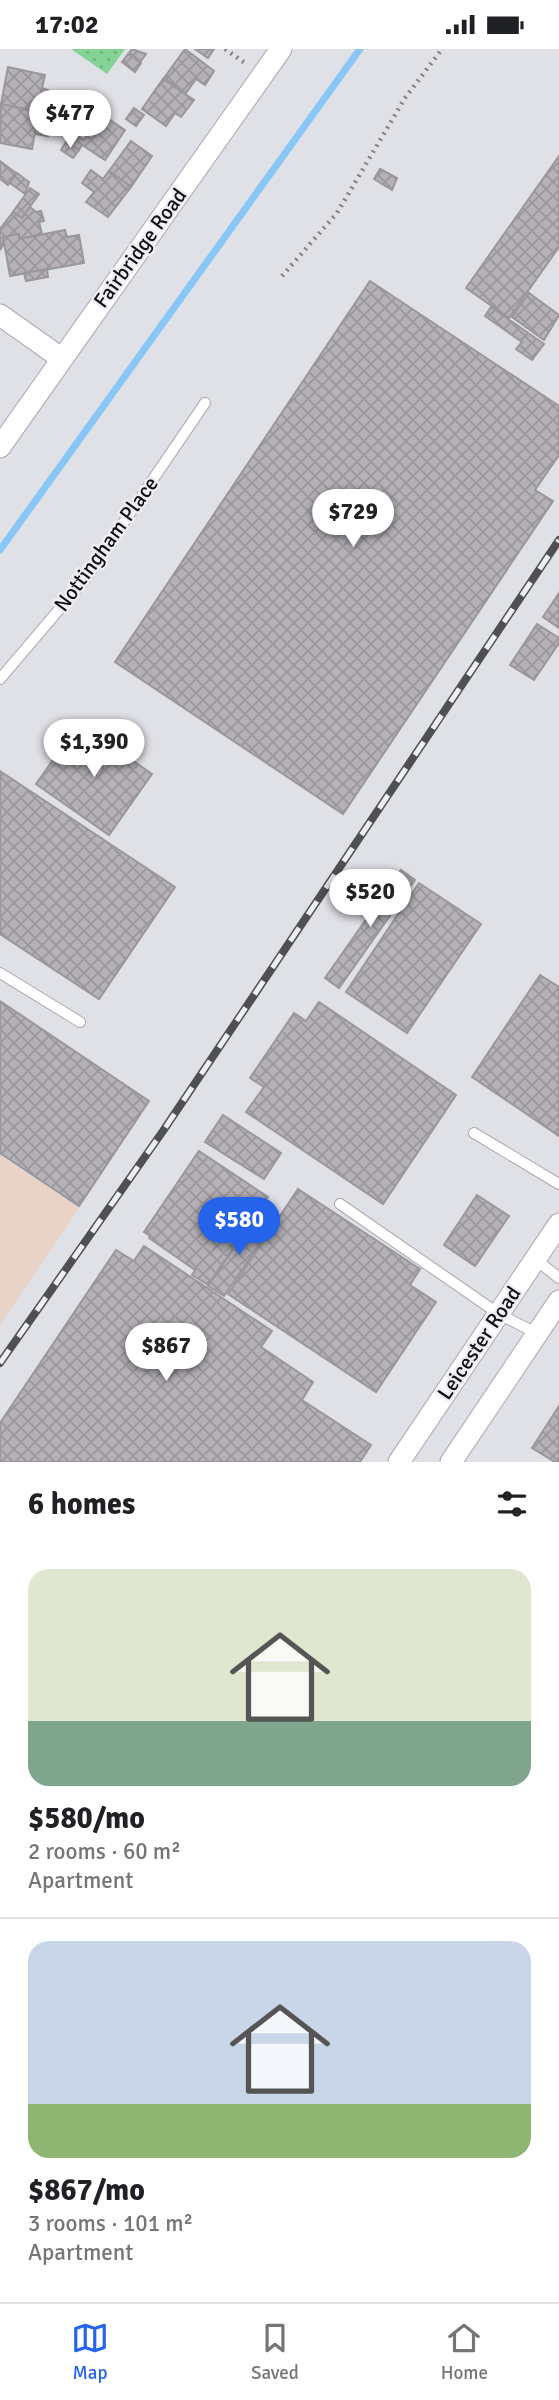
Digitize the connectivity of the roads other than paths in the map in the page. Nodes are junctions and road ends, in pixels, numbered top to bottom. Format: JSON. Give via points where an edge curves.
{"nodes":[{"id":1,"x":281,"y":49,"type":"edge"},
{"id":2,"x":0,"y":315,"type":"edge"},
{"id":3,"x":61,"y":358,"type":"junction"},
{"id":4,"x":205,"y":403,"type":"dead end"},
{"id":5,"x":0,"y":447,"type":"edge"},
{"id":6,"x":0,"y":679,"type":"edge"},
{"id":7,"x":0,"y":973,"type":"edge"},
{"id":8,"x":80,"y":1022,"type":"dead end"},
{"id":9,"x":474,"y":1133,"type":"dead end"},
{"id":10,"x":559,"y":1184,"type":"edge"},
{"id":11,"x":340,"y":1204,"type":"dead end"},
{"id":12,"x":559,"y":1224,"type":"edge"},
{"id":13,"x":535,"y":1259,"type":"junction"},
{"id":14,"x":559,"y":1278,"type":"edge"},
{"id":15,"x":559,"y":1301,"type":"edge"},
{"id":16,"x":499,"y":1314,"type":"junction"},
{"id":17,"x":536,"y":1333,"type":"junction"},
{"id":18,"x":399,"y":1462,"type":"edge"},
{"id":19,"x":451,"y":1462,"type":"edge"}],
"edges":[{"from":1,"to":3,"type":"street","name":"Fairbridge Road"},
{"from":2,"to":3,"type":"street"},
{"from":3,"to":5,"type":"street","name":"Fairbridge Road"},
{"from":4,"to":6,"type":"lane","name":"Nottingham Place","via":[[85,579]]},
{"from":7,"to":8,"type":"lane"},
{"from":9,"to":10,"type":"lane"},
{"from":11,"to":16,"type":"lane"},
{"from":12,"to":13,"type":"street","name":"Leicester Road"},
{"from":13,"to":14,"type":"lane"},
{"from":13,"to":16,"type":"street","name":"Leicester Road"},
{"from":15,"to":17,"type":"street","name":"Leicester Road"},
{"from":16,"to":17,"type":"lane"},
{"from":16,"to":18,"type":"street","name":"Leicester Road"},
{"from":17,"to":19,"type":"street","name":"Leicester Road"}]}
